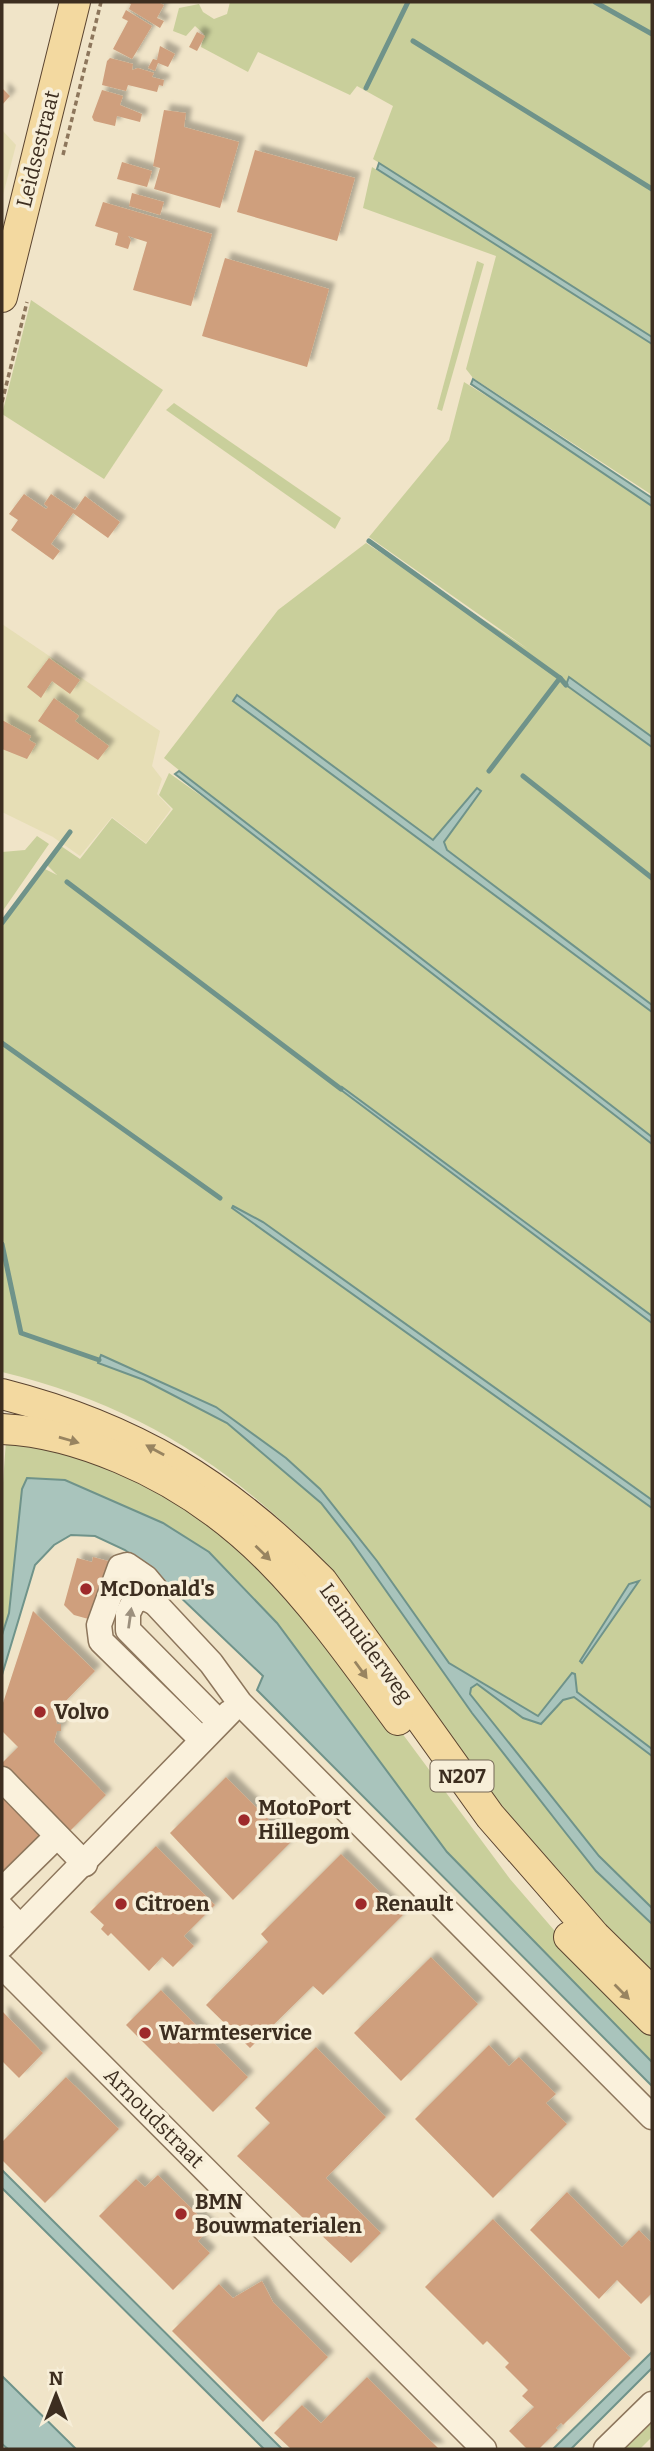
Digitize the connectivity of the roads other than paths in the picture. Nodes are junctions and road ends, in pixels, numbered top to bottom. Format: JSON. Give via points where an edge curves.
{"nodes":[{"id":1,"x":75,"y":2,"type":"edge"},
{"id":2,"x":2,"y":297,"type":"edge"},
{"id":3,"x":2,"y":1394,"type":"edge"},
{"id":4,"x":2,"y":1429,"type":"edge"},
{"id":5,"x":155,"y":1603,"type":"junction"},
{"id":6,"x":240,"y":1703,"type":"junction"},
{"id":7,"x":210,"y":1731,"type":"junction"},
{"id":8,"x":2,"y":1779,"type":"edge"},
{"id":9,"x":57,"y":1836,"type":"junction"},
{"id":10,"x":85,"y":1864,"type":"junction"},
{"id":11,"x":2,"y":1890,"type":"edge"},
{"id":12,"x":2,"y":1908,"type":"edge"},
{"id":13,"x":20,"y":1927,"type":"junction"},
{"id":14,"x":2,"y":1946,"type":"edge"},
{"id":15,"x":2,"y":1966,"type":"edge"},
{"id":16,"x":652,"y":1992,"type":"edge"},
{"id":17,"x":652,"y":2020,"type":"edge"},
{"id":18,"x":652,"y":2117,"type":"edge"},
{"id":19,"x":652,"y":2404,"type":"edge"},
{"id":20,"x":484,"y":2449,"type":"edge"},
{"id":21,"x":606,"y":2449,"type":"edge"}],
"edges":[{"from":1,"to":2,"type":"main road","name":"Leidsestraat"},
{"from":16,"to":3,"type":"main road","name":"Leimuiderweg","number":"N207","one_way":true,"via":[[595,1936],[490,1816],[322,1581],[289,1548],[203,1479],[153,1448],[94,1422]]},
{"from":4,"to":17,"type":"main road","name":"Leimuiderweg","number":"N207","one_way":true,"via":[[52,1435],[90,1446],[144,1468],[230,1521],[321,1615],[459,1804],[543,1909]]},
{"from":5,"to":6,"type":"street","via":[[211,1663]]},
{"from":7,"to":5,"type":"street","one_way":true,"via":[[128,1630],[134,1601],[145,1598]]},
{"from":5,"to":7,"type":"street","via":[[156,1590],[146,1578],[127,1565],[120,1567],[99,1625],[102,1641],[160,1700]]},
{"from":6,"to":7,"type":"street"},
{"from":6,"to":18,"type":"street"},
{"from":7,"to":10,"type":"street"},
{"from":8,"to":9,"type":"street"},
{"from":9,"to":10,"type":"street"},
{"from":9,"to":11,"type":"street"},
{"from":10,"to":13,"type":"street"},
{"from":12,"to":13,"type":"street"},
{"from":13,"to":14,"type":"street"},
{"from":15,"to":20,"type":"street","name":"Arnoudstraat"},
{"from":19,"to":21,"type":"street"}]}
